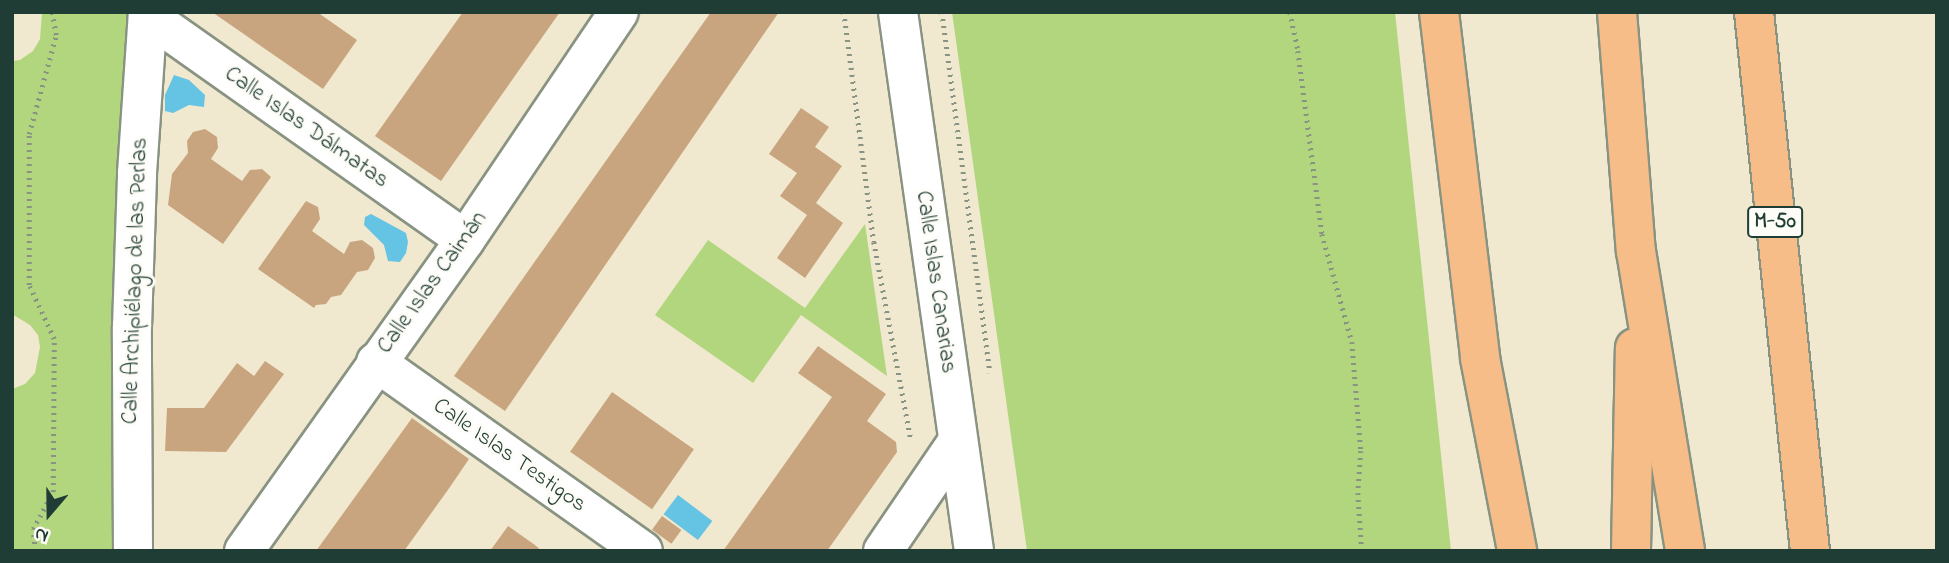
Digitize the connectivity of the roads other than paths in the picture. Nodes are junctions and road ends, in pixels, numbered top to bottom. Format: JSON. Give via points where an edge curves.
{"nodes":[{"id":1,"x":619,"y":12,"type":"edge"},
{"id":2,"x":898,"y":12,"type":"edge"},
{"id":3,"x":1439,"y":12,"type":"edge"},
{"id":4,"x":1618,"y":12,"type":"edge"},
{"id":5,"x":1754,"y":12,"type":"edge"},
{"id":6,"x":148,"y":14,"type":"edge"},
{"id":7,"x":465,"y":240,"type":"junction"},
{"id":8,"x":1636,"y":251,"type":"junction"},
{"id":9,"x":376,"y":362,"type":"junction"},
{"id":10,"x":957,"y":442,"type":"junction"},
{"id":11,"x":133,"y":551,"type":"edge"},
{"id":12,"x":244,"y":551,"type":"edge"},
{"id":13,"x":643,"y":551,"type":"edge"},
{"id":14,"x":883,"y":551,"type":"edge"},
{"id":15,"x":974,"y":551,"type":"edge"},
{"id":16,"x":1517,"y":551,"type":"edge"},
{"id":17,"x":1631,"y":551,"type":"edge"},
{"id":18,"x":1685,"y":551,"type":"edge"},
{"id":19,"x":1810,"y":551,"type":"edge"}],
"edges":[{"from":1,"to":7,"type":"street","name":"Calle Islas Caimán"},
{"from":2,"to":10,"type":"street","name":"Calle Islas Canarias"},
{"from":3,"to":16,"type":"highway","via":[[1480,358]]},
{"from":4,"to":8,"type":"highway"},
{"from":5,"to":19,"type":"highway","number":"M-50"},
{"from":6,"to":7,"type":"street","name":"Calle Islas Dálmatas"},
{"from":6,"to":11,"type":"street","name":"Calle Archipiélago de las Perlas","via":[[133,313]]},
{"from":7,"to":9,"type":"street","name":"Calle Islas Caimán"},
{"from":8,"to":17,"type":"highway"},
{"from":8,"to":18,"type":"highway"},
{"from":9,"to":12,"type":"street","name":"Calle Islas Caimán"},
{"from":9,"to":13,"type":"street","name":"Calle Islas Testigos"},
{"from":10,"to":14,"type":"street"},
{"from":10,"to":15,"type":"street","name":"Calle Islas Canarias"}]}
